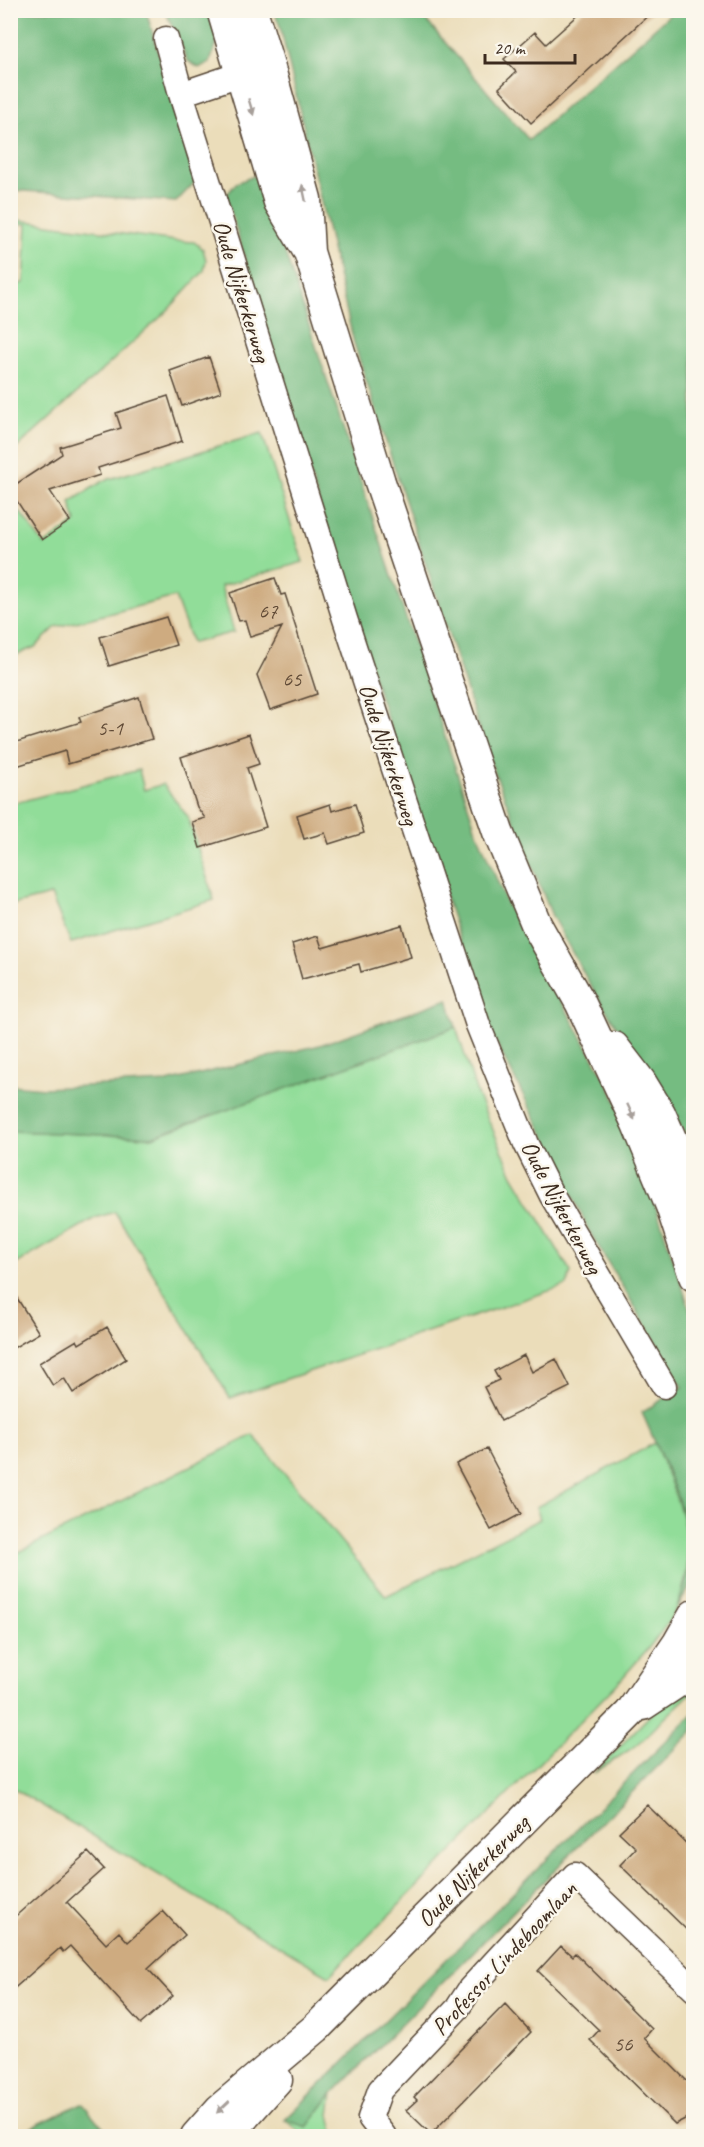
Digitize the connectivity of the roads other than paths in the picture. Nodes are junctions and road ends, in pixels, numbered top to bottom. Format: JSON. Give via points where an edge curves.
{"nodes":[{"id":1,"x":222,"y":10,"type":"edge"},
{"id":2,"x":252,"y":10,"type":"edge"},
{"id":3,"x":166,"y":39,"type":"dead end"},
{"id":4,"x":269,"y":65,"type":"junction"},
{"id":5,"x":241,"y":74,"type":"junction"},
{"id":6,"x":181,"y":94,"type":"junction"},
{"id":7,"x":309,"y":252,"type":"junction"},
{"id":8,"x":580,"y":1002,"type":"junction"},
{"id":9,"x":693,"y":1192,"type":"edge"},
{"id":10,"x":693,"y":1276,"type":"edge"},
{"id":11,"x":664,"y":1386,"type":"dead end"},
{"id":12,"x":693,"y":1615,"type":"edge"},
{"id":13,"x":693,"y":1666,"type":"edge"},
{"id":14,"x":630,"y":1713,"type":"junction"},
{"id":15,"x":693,"y":1989,"type":"edge"},
{"id":16,"x":316,"y":2028,"type":"junction"},
{"id":17,"x":196,"y":2136,"type":"edge"},
{"id":18,"x":227,"y":2136,"type":"edge"},
{"id":19,"x":384,"y":2136,"type":"edge"}],
"edges":[{"from":1,"to":5,"type":"street"},
{"from":2,"to":4,"type":"street"},
{"from":3,"to":6,"type":"street","name":"Oude Nijkerkerweg"},
{"from":4,"to":5,"type":"street"},
{"from":7,"to":4,"type":"street","one_way":true,"via":[[306,199]]},
{"from":5,"to":6,"type":"street"},
{"from":5,"to":7,"type":"street","one_way":true,"via":[[279,202]]},
{"from":6,"to":11,"type":"street","name":"Oude Nijkerkerweg","via":[[352,641],[478,1025],[526,1144],[552,1196]]},
{"from":7,"to":8,"type":"street","via":[[380,482],[498,832],[537,926]]},
{"from":8,"to":9,"type":"street","via":[[660,1113]]},
{"from":8,"to":10,"type":"street","one_way":true,"via":[[667,1196]]},
{"from":12,"to":14,"type":"street","name":"Oude Nijkerkerweg"},
{"from":13,"to":14,"type":"street","name":"Oude Nijkerkerweg","via":[[660,1695]]},
{"from":14,"to":16,"type":"street","name":"Oude Nijkerkerweg"},
{"from":15,"to":19,"type":"street","name":"Professor Lindeboomlaan","via":[[575,1875],[380,2090],[370,2118]]},
{"from":16,"to":17,"type":"street","name":"Oude Nijkerkerweg","one_way":true,"via":[[220,2109]]},
{"from":16,"to":18,"type":"street","name":"Oude Nijkerkerweg","via":[[268,2092]]}]}
